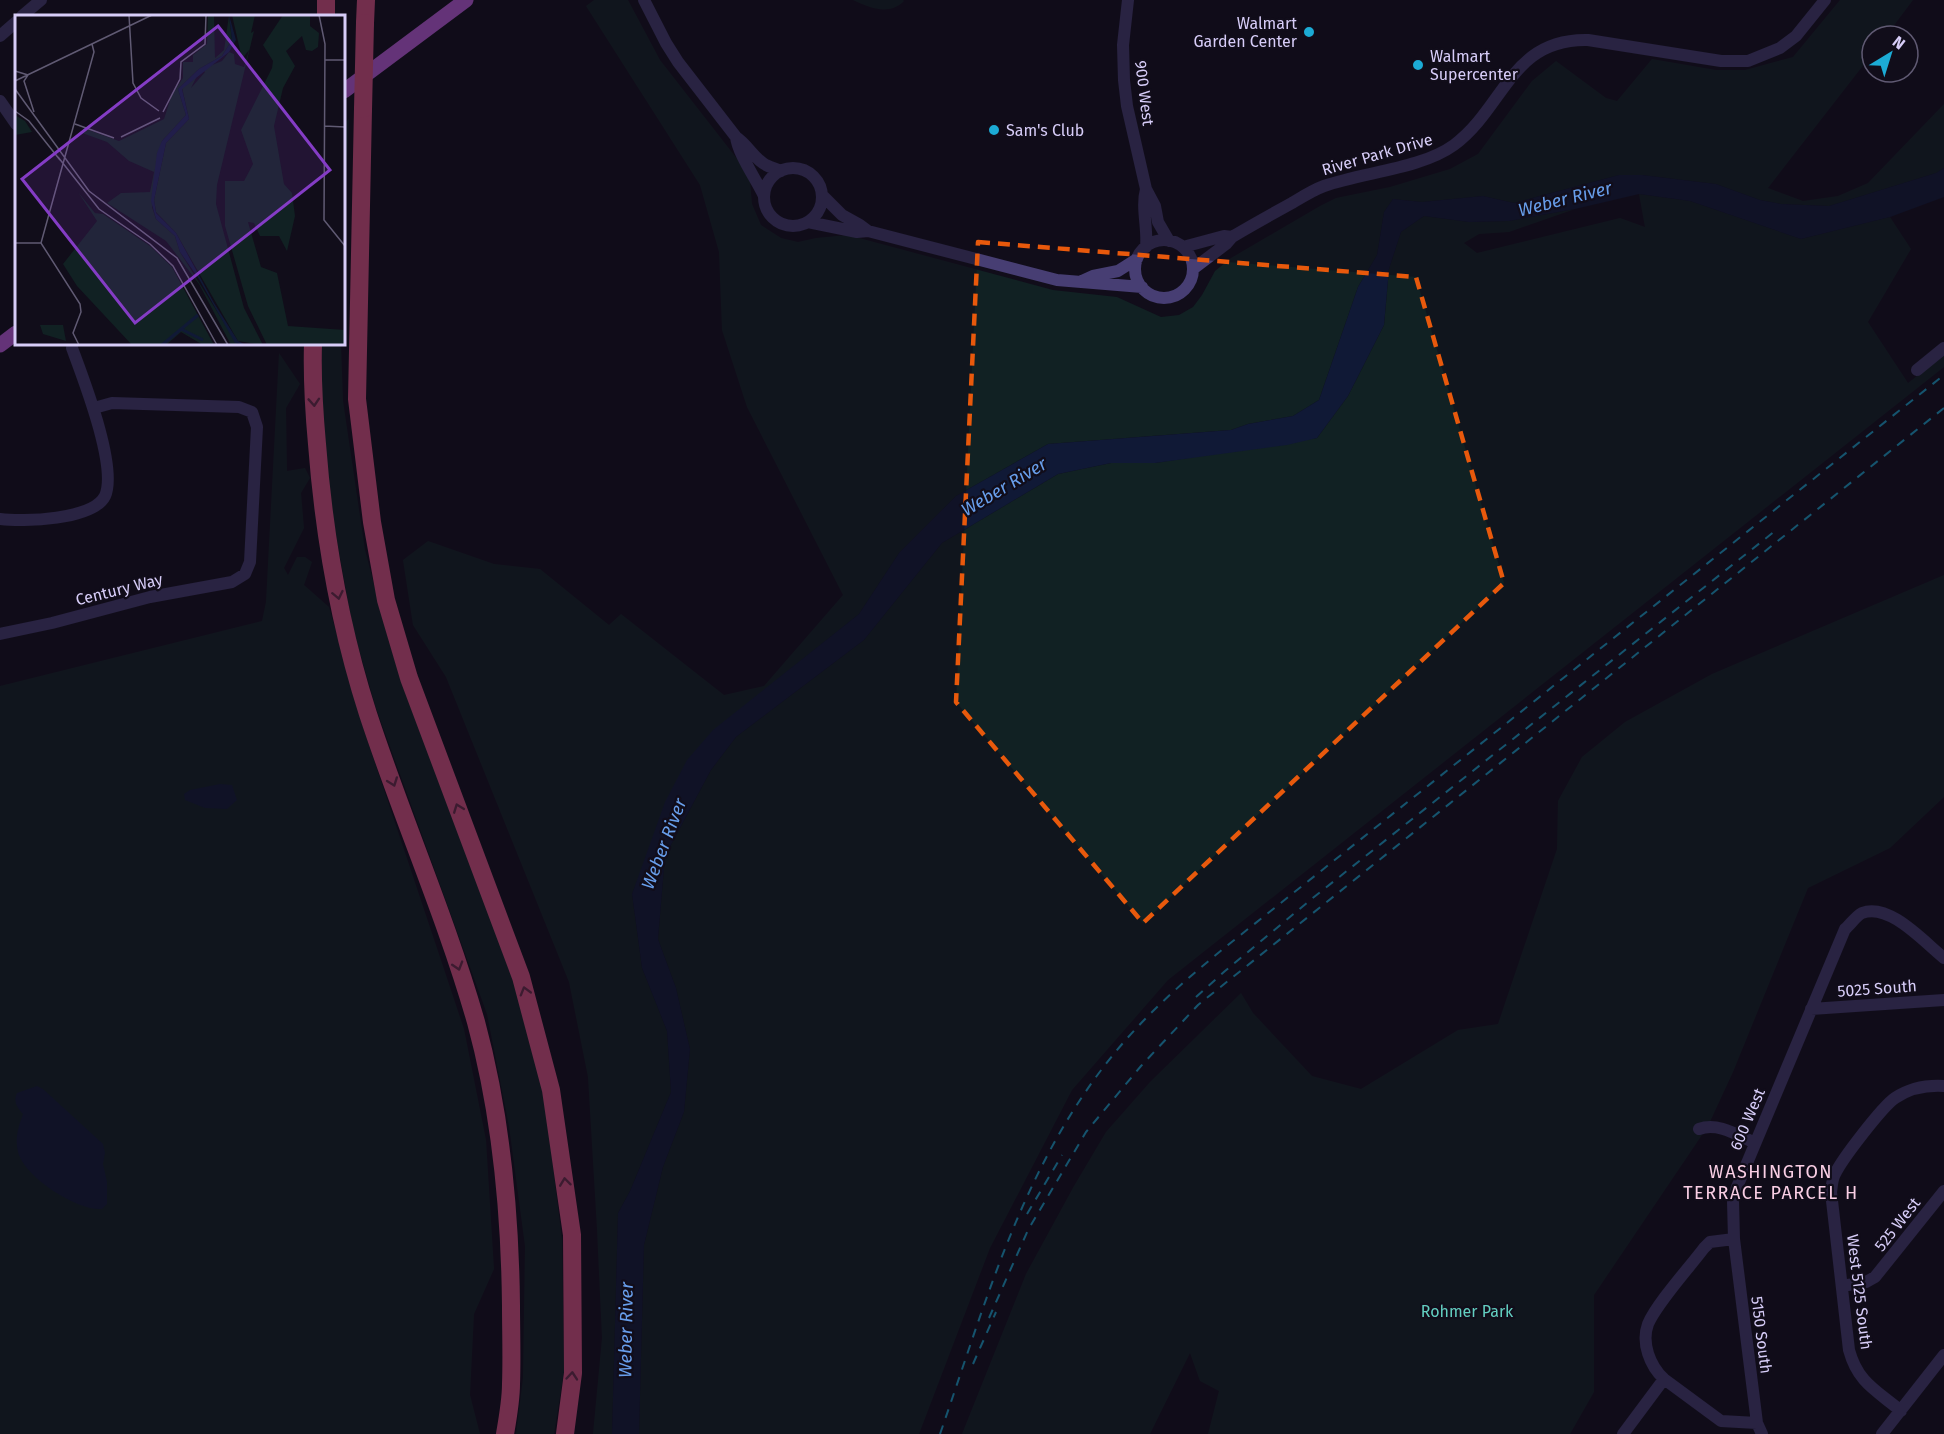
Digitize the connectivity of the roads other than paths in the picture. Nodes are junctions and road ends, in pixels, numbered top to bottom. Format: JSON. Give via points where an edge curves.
{"nodes":[{"id":1,"x":40,"y":0,"type":"edge"},
{"id":2,"x":319,"y":0,"type":"edge"},
{"id":3,"x":366,"y":0,"type":"edge"},
{"id":4,"x":466,"y":0,"type":"edge"},
{"id":5,"x":644,"y":0,"type":"edge"},
{"id":6,"x":1128,"y":0,"type":"edge"},
{"id":7,"x":1825,"y":0,"type":"edge"},
{"id":8,"x":23,"y":15,"type":"edge"},
{"id":9,"x":318,"y":15,"type":"edge"},
{"id":10,"x":15,"y":22,"type":"edge"},
{"id":11,"x":0,"y":36,"type":"edge"},
{"id":12,"x":345,"y":90,"type":"edge"},
{"id":13,"x":0,"y":100,"type":"edge"},
{"id":14,"x":15,"y":122,"type":"edge"},
{"id":15,"x":736,"y":137,"type":"junction"},
{"id":16,"x":782,"y":171,"type":"junction"},
{"id":17,"x":1146,"y":189,"type":"junction"},
{"id":18,"x":822,"y":195,"type":"junction"},
{"id":19,"x":764,"y":196,"type":"junction"},
{"id":20,"x":808,"y":222,"type":"junction"},
{"id":21,"x":868,"y":231,"type":"junction"},
{"id":22,"x":1232,"y":237,"type":"junction"},
{"id":23,"x":1169,"y":241,"type":"junction"},
{"id":24,"x":1146,"y":247,"type":"junction"},
{"id":25,"x":1183,"y":247,"type":"junction"},
{"id":26,"x":1137,"y":259,"type":"junction"},
{"id":27,"x":1193,"y":269,"type":"junction"},
{"id":28,"x":1082,"y":281,"type":"junction"},
{"id":29,"x":1142,"y":287,"type":"junction"},
{"id":30,"x":15,"y":334,"type":"edge"},
{"id":31,"x":0,"y":345,"type":"edge"},
{"id":32,"x":313,"y":345,"type":"edge"},
{"id":33,"x":72,"y":348,"type":"dead end"},
{"id":34,"x":1944,"y":348,"type":"edge"},
{"id":35,"x":1917,"y":370,"type":"dead end"},
{"id":36,"x":94,"y":408,"type":"junction"},
{"id":37,"x":0,"y":519,"type":"edge"},
{"id":38,"x":0,"y":634,"type":"edge"},
{"id":39,"x":1944,"y":958,"type":"edge"},
{"id":40,"x":1944,"y":1000,"type":"edge"},
{"id":41,"x":1812,"y":1009,"type":"junction"},
{"id":42,"x":1944,"y":1086,"type":"edge"},
{"id":43,"x":1699,"y":1129,"type":"dead end"},
{"id":44,"x":1755,"y":1143,"type":"junction"},
{"id":45,"x":1944,"y":1191,"type":"edge"},
{"id":46,"x":1734,"y":1239,"type":"junction"},
{"id":47,"x":1842,"y":1286,"type":"junction"},
{"id":48,"x":1944,"y":1355,"type":"edge"},
{"id":49,"x":1664,"y":1379,"type":"junction"},
{"id":50,"x":1901,"y":1411,"type":"junction"},
{"id":51,"x":1760,"y":1428,"type":"edge"},
{"id":52,"x":506,"y":1434,"type":"edge"},
{"id":53,"x":564,"y":1434,"type":"edge"},
{"id":54,"x":1623,"y":1434,"type":"edge"},
{"id":55,"x":1882,"y":1434,"type":"edge"}],
"edges":[{"from":1,"to":8,"type":"street"},
{"from":2,"to":9,"type":"highway"},
{"from":53,"to":3,"type":"highway","one_way":true,"bridge":true,"via":[[573,1373],[572,1235],[551,1090],[521,977],[409,678],[386,600],[372,522],[357,399]]},
{"from":4,"to":12,"type":"main road"},
{"from":5,"to":15,"type":"street","via":[[678,62]]},
{"from":6,"to":17,"type":"street","name":"900 West","via":[[1124,80]]},
{"from":7,"to":22,"type":"street","name":"River Park Drive","via":[[1796,36],[1780,48],[1748,61],[1721,61],[1588,40],[1548,45],[1522,65],[1466,135],[1441,153],[1321,187]]},
{"from":10,"to":11,"type":"street"},
{"from":13,"to":14,"type":"street"},
{"from":15,"to":16,"type":"street","via":[[767,166]]},
{"from":15,"to":19,"type":"street","via":[[737,148]]},
{"from":16,"to":18,"type":"street","via":[[797,169],[810,174]]},
{"from":16,"to":19,"type":"street","via":[[769,181]]},
{"from":17,"to":23,"type":"street","name":"900 West"},
{"from":17,"to":24,"type":"street","name":"900 West"},
{"from":18,"to":20,"type":"street","via":[[818,210]]},
{"from":18,"to":21,"type":"street","via":[[842,215]]},
{"from":19,"to":20,"type":"street","via":[[769,213],[783,224]]},
{"from":20,"to":21,"type":"street"},
{"from":21,"to":28,"type":"street","via":[[1056,280]]},
{"from":22,"to":25,"type":"street","name":"River Park Drive"},
{"from":22,"to":27,"type":"street","name":"River Park Drive"},
{"from":23,"to":24,"type":"street"},
{"from":23,"to":25,"type":"street"},
{"from":24,"to":26,"type":"street"},
{"from":25,"to":27,"type":"street"},
{"from":26,"to":28,"type":"street","via":[[1118,271]]},
{"from":26,"to":29,"type":"street","via":[[1136,274]]},
{"from":27,"to":29,"type":"street","via":[[1189,284],[1170,297],[1155,296]]},
{"from":28,"to":29,"type":"street"},
{"from":30,"to":31,"type":"main road"},
{"from":32,"to":52,"type":"highway","one_way":true,"via":[[320,484],[347,639],[368,715],[446,927],[476,1023],[499,1133],[511,1264],[511,1387]]},
{"from":33,"to":36,"type":"street"},
{"from":34,"to":35,"type":"street"},
{"from":36,"to":37,"type":"street","via":[[108,482],[104,498],[91,509],[64,516],[38,521]]},
{"from":36,"to":38,"type":"street","name":"Century Way","via":[[112,403],[239,407],[252,412],[257,427],[250,562],[245,574],[232,582],[150,597]]},
{"from":39,"to":41,"type":"street","name":"600 West","via":[[1892,916],[1877,911],[1860,914],[1845,929]]},
{"from":40,"to":41,"type":"street","name":"5025 South"},
{"from":41,"to":44,"type":"street","name":"600 West"},
{"from":42,"to":47,"type":"street","name":"West 5125 South","via":[[1916,1088],[1886,1105],[1834,1176],[1832,1192]]},
{"from":43,"to":44,"type":"street","via":[[1718,1127]]},
{"from":44,"to":46,"type":"street","name":"600 West","via":[[1733,1201]]},
{"from":45,"to":47,"type":"street","name":"525 West","via":[[1875,1277]]},
{"from":46,"to":49,"type":"street","via":[[1710,1242],[1648,1325],[1650,1359]]},
{"from":46,"to":51,"type":"street","name":"5150 South"},
{"from":47,"to":50,"type":"street","name":"West 5125 South","via":[[1854,1367],[1864,1382]]},
{"from":48,"to":50,"type":"street"},
{"from":49,"to":51,"type":"street","via":[[1722,1421]]},
{"from":49,"to":54,"type":"street"},
{"from":50,"to":55,"type":"street"}]}
